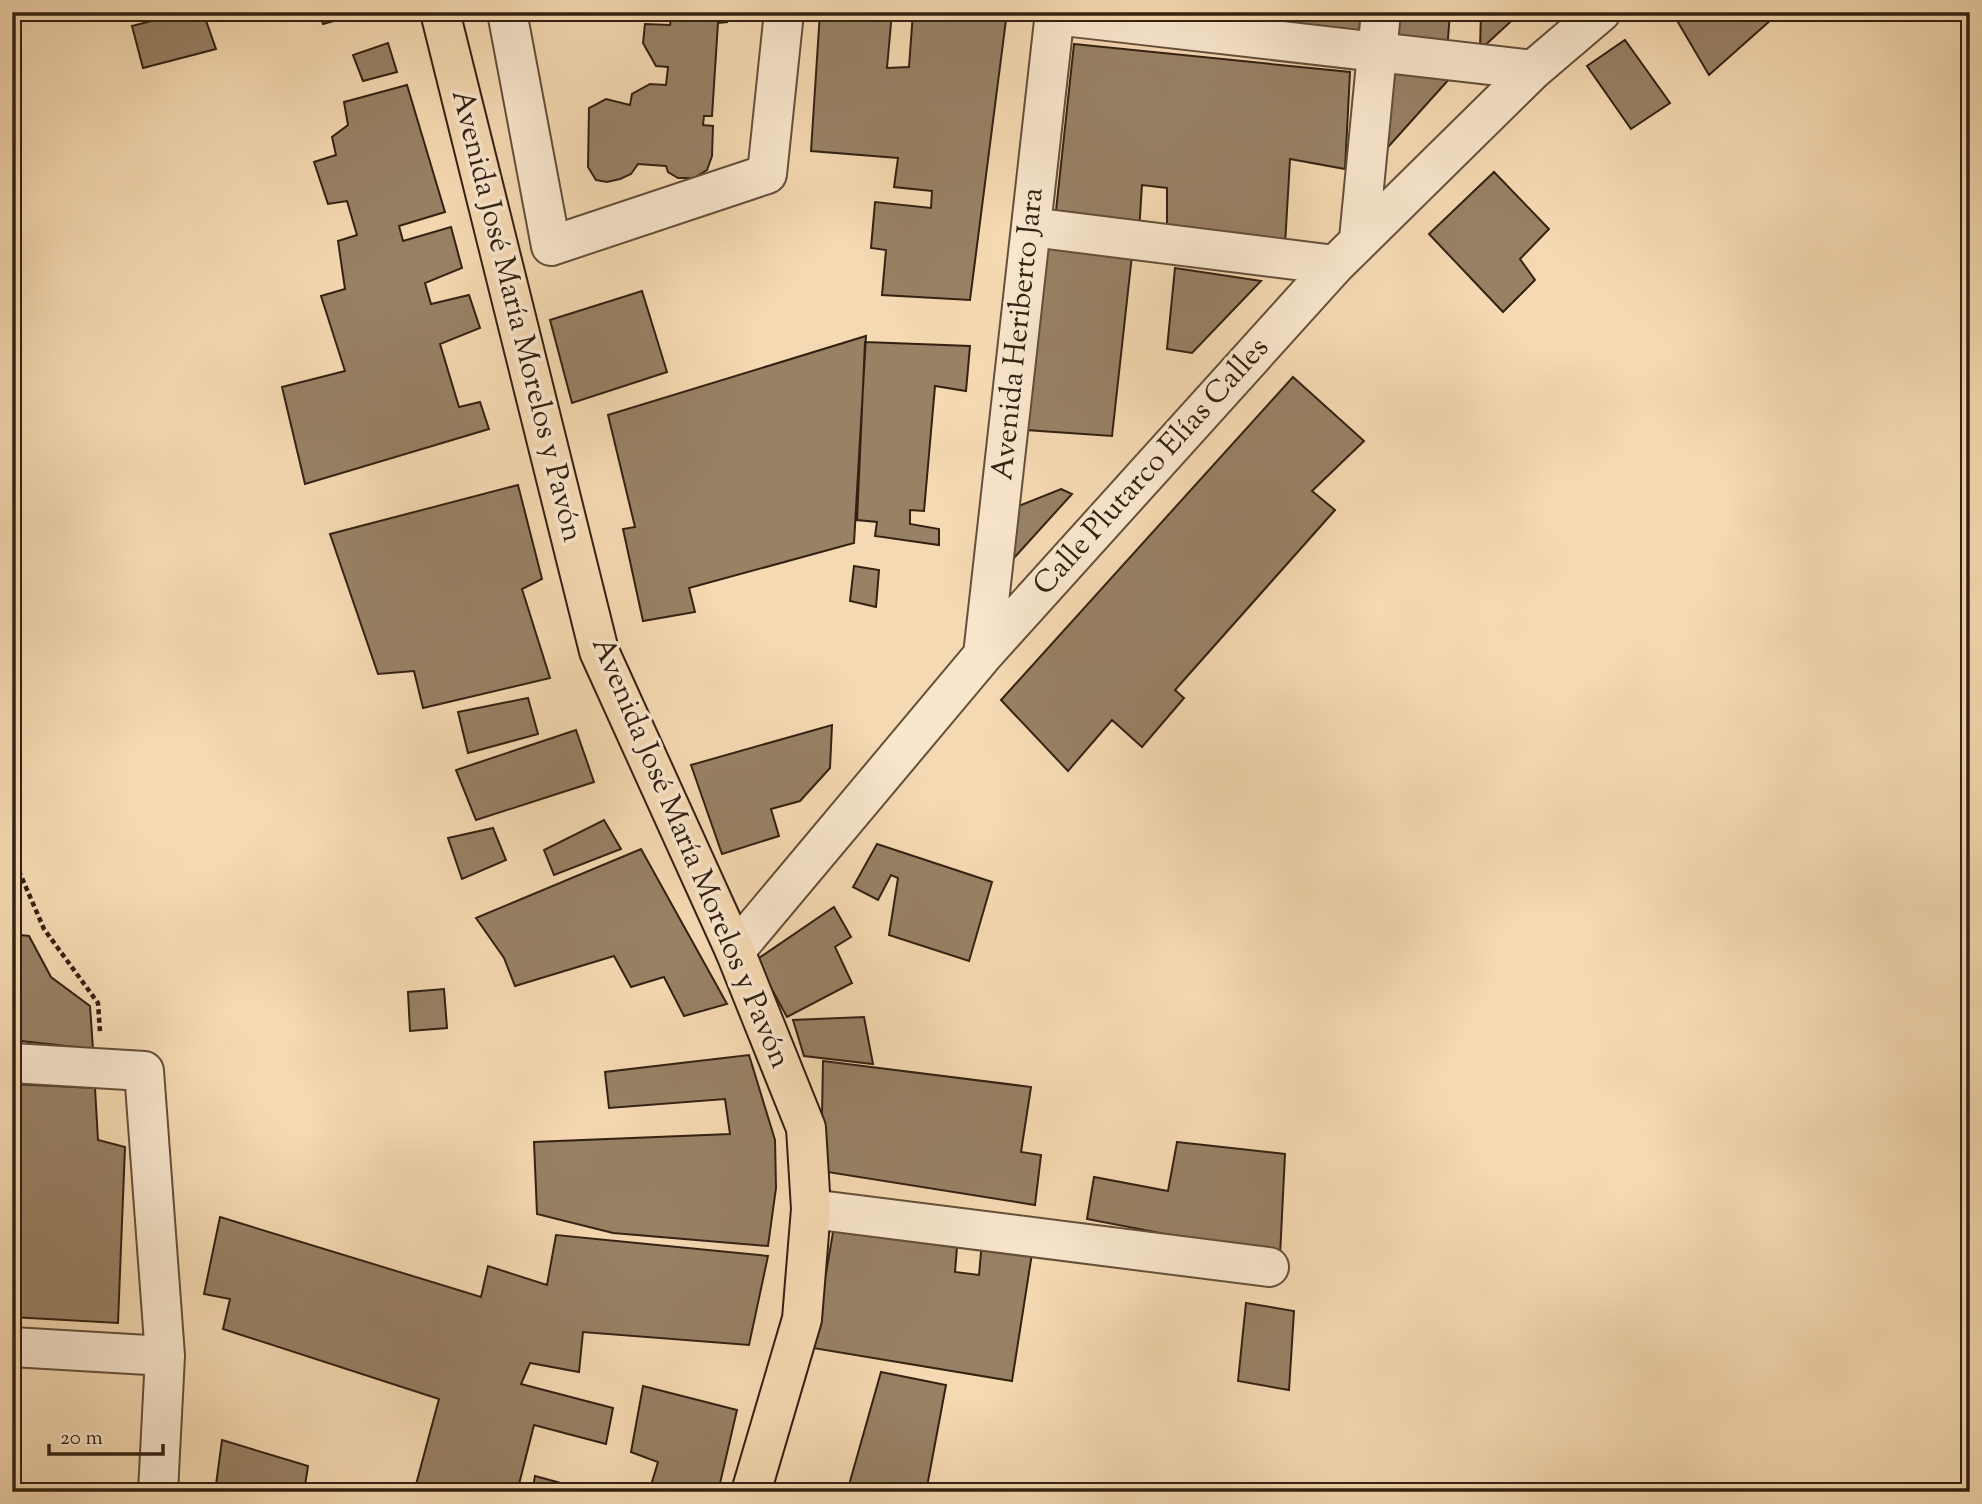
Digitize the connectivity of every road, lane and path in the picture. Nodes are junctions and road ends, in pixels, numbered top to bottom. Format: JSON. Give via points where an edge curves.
{"nodes":[{"id":1,"x":440,"y":12,"type":"edge"},
{"id":2,"x":507,"y":12,"type":"edge"},
{"id":3,"x":784,"y":12,"type":"edge"},
{"id":4,"x":1381,"y":12,"type":"edge"},
{"id":5,"x":1601,"y":12,"type":"edge"},
{"id":6,"x":1055,"y":13,"type":"edge"},
{"id":7,"x":1377,"y":52,"type":"junction"},
{"id":8,"x":1533,"y":70,"type":"junction"},
{"id":9,"x":1031,"y":227,"type":"junction"},
{"id":10,"x":1347,"y":252,"type":"junction"},
{"id":11,"x":983,"y":655,"type":"junction"},
{"id":12,"x":12,"y":855,"type":"edge"},
{"id":13,"x":735,"y":951,"type":"junction"},
{"id":14,"x":12,"y":1063,"type":"edge"},
{"id":15,"x":103,"y":1068,"type":"junction"},
{"id":16,"x":811,"y":1209,"type":"junction"},
{"id":17,"x":1269,"y":1267,"type":"dead end"},
{"id":18,"x":12,"y":1348,"type":"edge"},
{"id":19,"x":165,"y":1356,"type":"junction"},
{"id":20,"x":158,"y":1492,"type":"edge"},
{"id":21,"x":751,"y":1492,"type":"edge"}],
"edges":[{"from":1,"to":13,"type":"main road","name":"Avenida José María Morelos y Pavón","via":[[599,651]]},
{"from":2,"to":3,"type":"street","via":[[551,246],[767,174]]},
{"from":4,"to":7,"type":"street"},
{"from":5,"to":8,"type":"street","name":"Calle Plutarco Elías Calles"},
{"from":6,"to":7,"type":"street"},
{"from":6,"to":9,"type":"street","name":"Avenida Heriberto Jara"},
{"from":7,"to":8,"type":"street"},
{"from":7,"to":10,"type":"street"},
{"from":8,"to":10,"type":"street","name":"Calle Plutarco Elías Calles"},
{"from":9,"to":10,"type":"street"},
{"from":9,"to":11,"type":"street","name":"Avenida Heriberto Jara"},
{"from":10,"to":11,"type":"street","name":"Calle Plutarco Elías Calles"},
{"from":11,"to":13,"type":"street","name":"Calle Plutarco Elías Calles"},
{"from":12,"to":15,"type":"path","via":[[44,929],[99,1003]]},
{"from":13,"to":16,"type":"main road","name":"Avenida José María Morelos y Pavón","via":[[806,1128]]},
{"from":14,"to":15,"type":"street"},
{"from":15,"to":19,"type":"street","via":[[144,1071]]},
{"from":16,"to":17,"type":"street"},
{"from":16,"to":21,"type":"main road","name":"Avenida José María Morelos y Pavón","via":[[802,1319]]},
{"from":18,"to":19,"type":"street"},
{"from":19,"to":20,"type":"street"}]}
